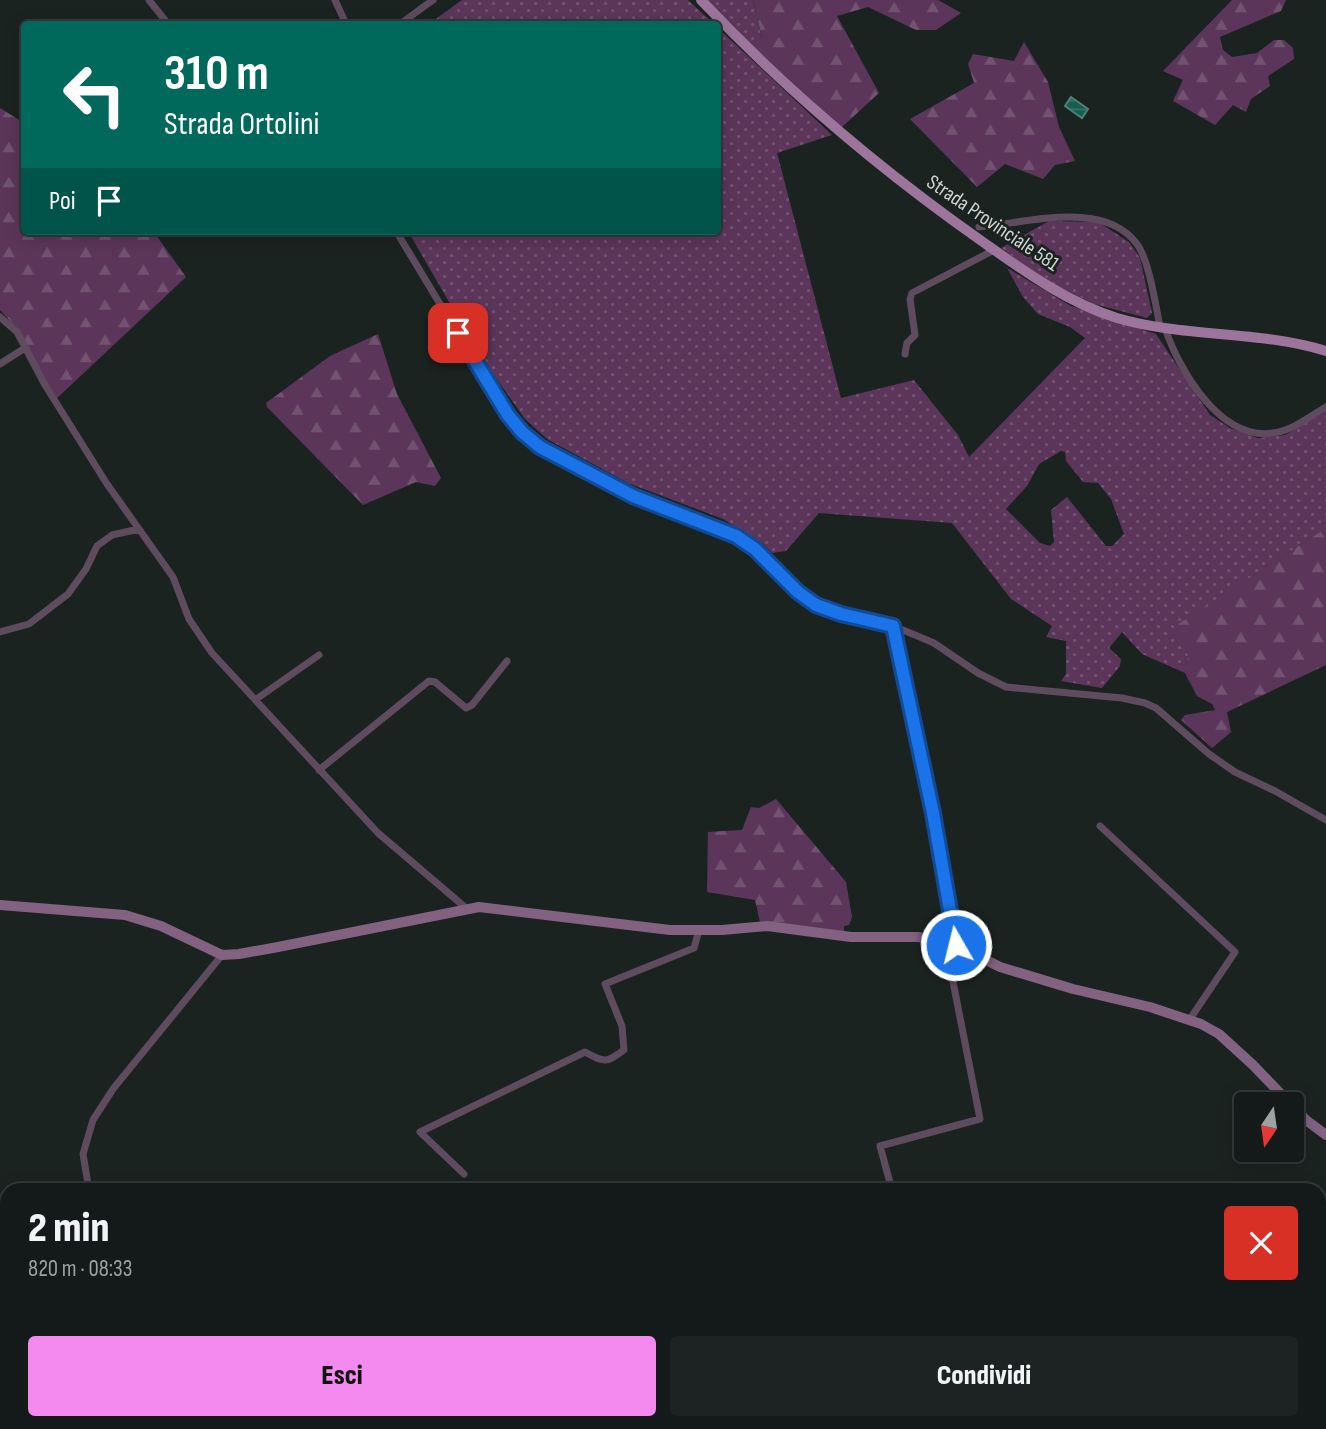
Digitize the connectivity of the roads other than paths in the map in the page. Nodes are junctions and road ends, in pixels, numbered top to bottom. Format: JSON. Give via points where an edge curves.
{"nodes":[{"id":1,"x":149,"y":0,"type":"edge"},
{"id":2,"x":335,"y":0,"type":"edge"},
{"id":3,"x":433,"y":0,"type":"edge"},
{"id":4,"x":701,"y":0,"type":"edge"},
{"id":5,"x":166,"y":21,"type":"edge"},
{"id":6,"x":345,"y":21,"type":"edge"},
{"id":7,"x":404,"y":21,"type":"edge"},
{"id":8,"x":979,"y":227,"type":"dead end"},
{"id":9,"x":398,"y":235,"type":"edge"},
{"id":10,"x":994,"y":250,"type":"junction"},
{"id":11,"x":0,"y":317,"type":"edge"},
{"id":12,"x":1163,"y":328,"type":"junction"},
{"id":13,"x":25,"y":348,"type":"junction"},
{"id":14,"x":1326,"y":351,"type":"edge"},
{"id":15,"x":905,"y":354,"type":"dead end"},
{"id":16,"x":0,"y":363,"type":"edge"},
{"id":17,"x":1326,"y":407,"type":"edge"},
{"id":18,"x":139,"y":529,"type":"junction"},
{"id":19,"x":893,"y":626,"type":"junction"},
{"id":20,"x":0,"y":632,"type":"edge"},
{"id":21,"x":319,"y":655,"type":"dead end"},
{"id":22,"x":507,"y":661,"type":"dead end"},
{"id":23,"x":255,"y":700,"type":"junction"},
{"id":24,"x":319,"y":770,"type":"junction"},
{"id":25,"x":1326,"y":820,"type":"edge"},
{"id":26,"x":1100,"y":826,"type":"dead end"},
{"id":27,"x":0,"y":905,"type":"edge"},
{"id":28,"x":466,"y":908,"type":"junction"},
{"id":29,"x":699,"y":930,"type":"junction"},
{"id":30,"x":944,"y":942,"type":"junction"},
{"id":31,"x":956,"y":945,"type":"junction"},
{"id":32,"x":222,"y":955,"type":"junction"},
{"id":33,"x":1189,"y":1019,"type":"junction"},
{"id":34,"x":1326,"y":1135,"type":"edge"},
{"id":35,"x":464,"y":1174,"type":"dead end"},
{"id":36,"x":88,"y":1183,"type":"edge"},
{"id":37,"x":890,"y":1183,"type":"edge"}],
"edges":[{"from":1,"to":5,"type":"street"},
{"from":2,"to":6,"type":"street"},
{"from":3,"to":7,"type":"street"},
{"from":4,"to":10,"type":"main road","name":"Strada Provinciale 581","via":[[793,91],[920,198]]},
{"from":8,"to":12,"type":"street","via":[[1076,216],[1111,223],[1138,245]]},
{"from":9,"to":19,"type":"street","via":[[508,415],[540,447],[633,496],[736,536],[816,605]]},
{"from":10,"to":12,"type":"main road","name":"Strada Provinciale 581","via":[[1073,299],[1115,317]]},
{"from":10,"to":15,"type":"street","via":[[912,293],[915,335],[906,344]]},
{"from":11,"to":13,"type":"street","via":[[17,332]]},
{"from":12,"to":14,"type":"main road","name":"Strada Provinciale 581","via":[[1298,342]]},
{"from":12,"to":17,"type":"street","via":[[1204,402],[1241,428],[1270,434],[1287,430]]},
{"from":13,"to":16,"type":"street"},
{"from":13,"to":18,"type":"street"},
{"from":18,"to":20,"type":"street","via":[[112,535],[97,546],[68,594],[29,624]]},
{"from":18,"to":23,"type":"street","via":[[173,577],[189,619],[212,653]]},
{"from":19,"to":25,"type":"street","via":[[934,643],[1006,687],[1145,703],[1235,772]]},
{"from":19,"to":31,"type":"street"},
{"from":21,"to":23,"type":"street"},
{"from":22,"to":24,"type":"street","via":[[466,708],[429,681]]},
{"from":23,"to":24,"type":"street"},
{"from":24,"to":28,"type":"street","via":[[378,833]]},
{"from":26,"to":33,"type":"street","via":[[1235,953]]},
{"from":27,"to":32,"type":"main road","via":[[125,915],[161,926]]},
{"from":28,"to":29,"type":"main road"},
{"from":28,"to":32,"type":"main road"},
{"from":29,"to":30,"type":"main road","via":[[767,926]]},
{"from":29,"to":35,"type":"street","via":[[694,948],[605,984],[622,1026],[624,1050],[611,1060],[602,1061],[585,1052],[420,1132]]},
{"from":30,"to":31,"type":"main road"},
{"from":30,"to":37,"type":"street","via":[[980,1119],[880,1146]]},
{"from":31,"to":33,"type":"main road","via":[[1000,967]]},
{"from":32,"to":36,"type":"street","via":[[93,1120],[83,1154]]},
{"from":33,"to":34,"type":"main road","via":[[1219,1034]]}]}
